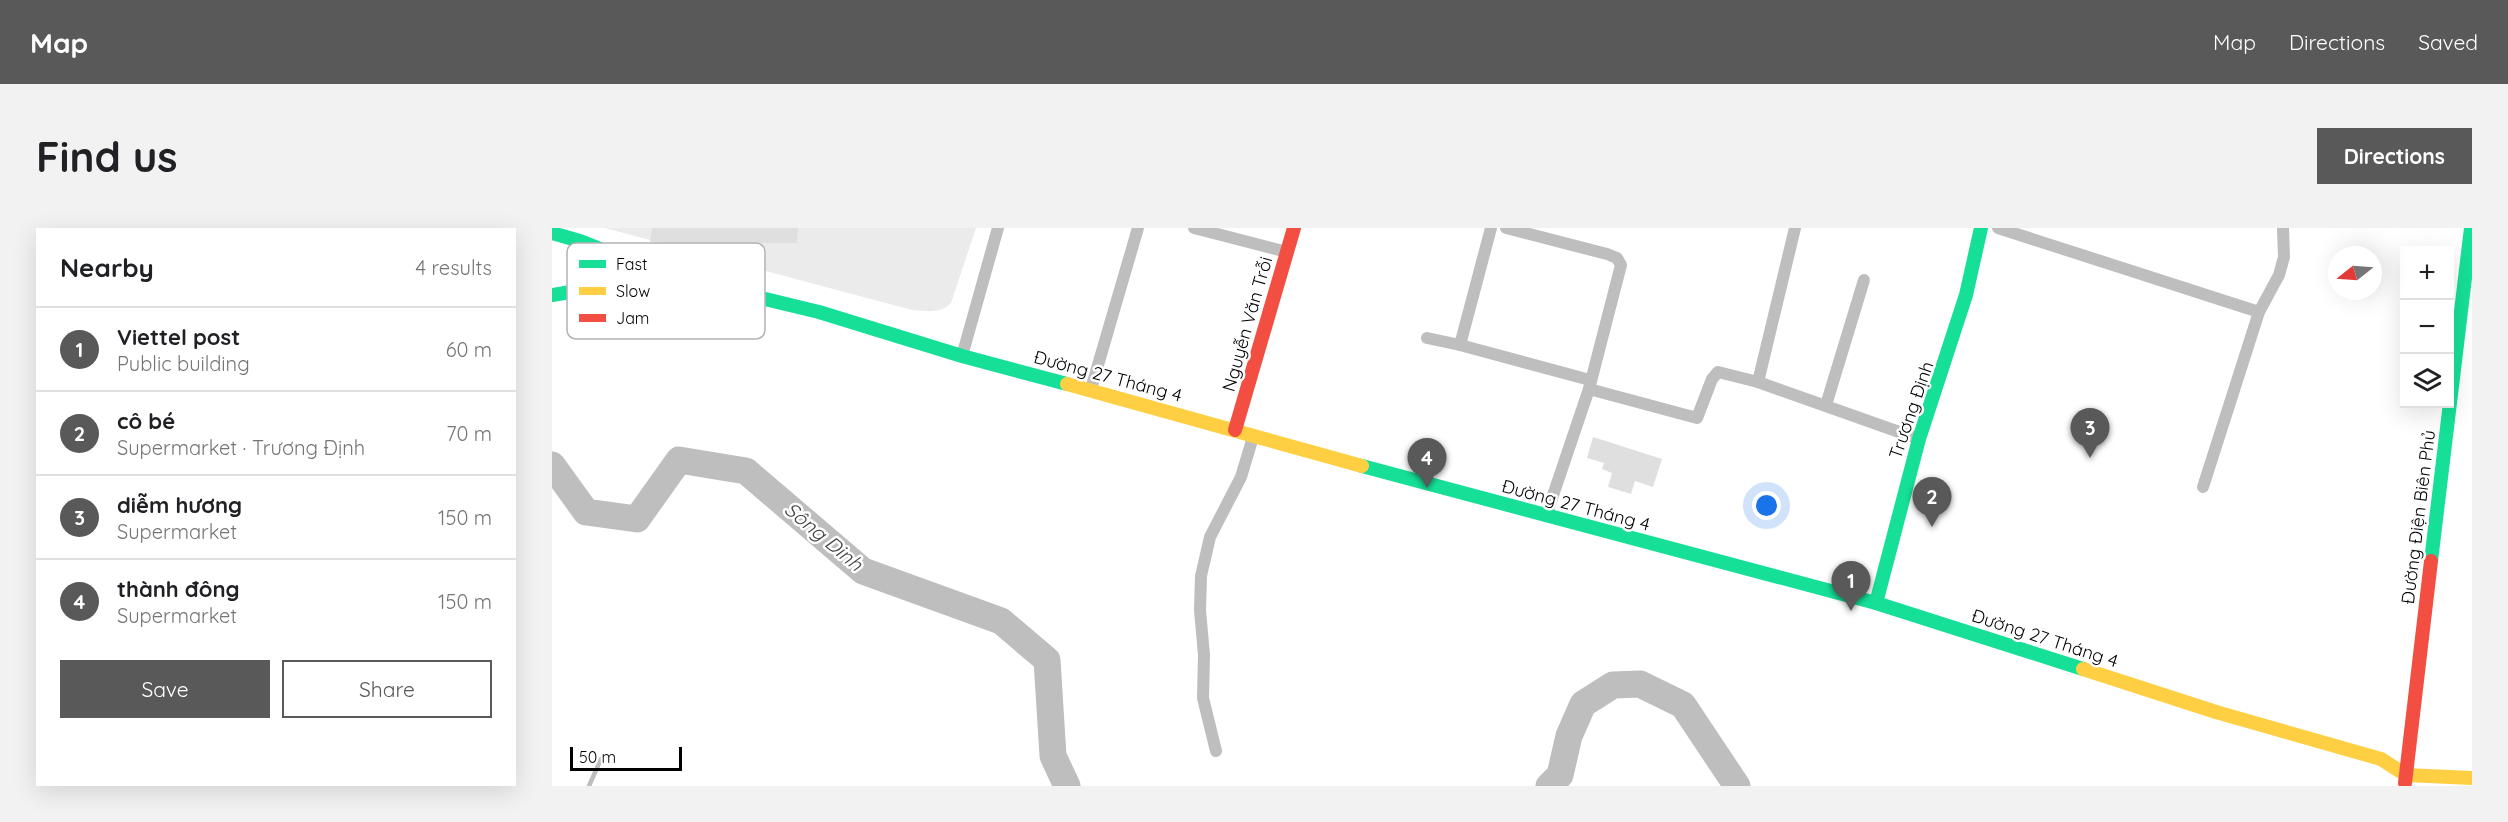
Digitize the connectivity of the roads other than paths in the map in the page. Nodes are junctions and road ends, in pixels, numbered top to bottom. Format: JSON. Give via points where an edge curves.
{"nodes":[{"id":1,"x":999,"y":228,"type":"edge"},
{"id":2,"x":1138,"y":228,"type":"edge"},
{"id":3,"x":1194,"y":228,"type":"edge"},
{"id":4,"x":1294,"y":228,"type":"edge"},
{"id":5,"x":1491,"y":228,"type":"edge"},
{"id":6,"x":1506,"y":228,"type":"edge"},
{"id":7,"x":1795,"y":228,"type":"edge"},
{"id":8,"x":1981,"y":228,"type":"edge"},
{"id":9,"x":1998,"y":228,"type":"edge"},
{"id":10,"x":2283,"y":228,"type":"edge"},
{"id":11,"x":2471,"y":228,"type":"edge"},
{"id":12,"x":552,"y":233,"type":"edge"},
{"id":13,"x":585,"y":243,"type":"edge"},
{"id":14,"x":1287,"y":252,"type":"junction"},
{"id":15,"x":1864,"y":279,"type":"dead end"},
{"id":16,"x":567,"y":292,"type":"edge"},
{"id":17,"x":552,"y":295,"type":"edge"},
{"id":18,"x":765,"y":299,"type":"edge"},
{"id":19,"x":2259,"y":312,"type":"junction"},
{"id":20,"x":1427,"y":338,"type":"dead end"},
{"id":21,"x":1460,"y":345,"type":"junction"},
{"id":22,"x":962,"y":356,"type":"junction"},
{"id":23,"x":1758,"y":382,"type":"junction"},
{"id":24,"x":1589,"y":385,"type":"junction"},
{"id":25,"x":1091,"y":389,"type":"junction"},
{"id":26,"x":1826,"y":405,"type":"junction"},
{"id":27,"x":1235,"y":430,"type":"junction"},
{"id":28,"x":1253,"y":437,"type":"junction"},
{"id":29,"x":1919,"y":439,"type":"junction"},
{"id":30,"x":2203,"y":487,"type":"dead end"},
{"id":31,"x":1546,"y":516,"type":"junction"},
{"id":32,"x":1876,"y":603,"type":"junction"},
{"id":33,"x":1216,"y":751,"type":"dead end"},
{"id":34,"x":2472,"y":778,"type":"edge"},
{"id":35,"x":2405,"y":780,"type":"edge"}],
"edges":[{"from":1,"to":22,"type":"street"},
{"from":2,"to":25,"type":"street"},
{"from":3,"to":14,"type":"street"},
{"from":4,"to":14,"type":"street","name":"Nguyễn Văn Trỗi"},
{"from":5,"to":21,"type":"street"},
{"from":6,"to":24,"type":"street","via":[[1607,254],[1617,258],[1621,265]]},
{"from":7,"to":23,"type":"street"},
{"from":8,"to":29,"type":"street","name":"Trương Định","via":[[1966,295]]},
{"from":9,"to":19,"type":"street"},
{"from":10,"to":19,"type":"street","via":[[2284,258]]},
{"from":11,"to":35,"type":"street","name":"Đường Điện Biên Phủ"},
{"from":12,"to":13,"type":"street","name":"Đường 27 Tháng 4"},
{"from":14,"to":27,"type":"street","name":"Nguyễn Văn Trỗi"},
{"from":15,"to":26,"type":"street"},
{"from":16,"to":17,"type":"street","name":"Đường 27 Tháng 4"},
{"from":18,"to":22,"type":"street","name":"Đường 27 Tháng 4"},
{"from":19,"to":30,"type":"street"},
{"from":20,"to":21,"type":"street"},
{"from":21,"to":24,"type":"street"},
{"from":22,"to":25,"type":"street","name":"Đường 27 Tháng 4"},
{"from":23,"to":24,"type":"street","via":[[1718,372],[1697,418]]},
{"from":23,"to":26,"type":"street"},
{"from":24,"to":31,"type":"street"},
{"from":25,"to":27,"type":"street","name":"Đường 27 Tháng 4"},
{"from":26,"to":29,"type":"street"},
{"from":27,"to":28,"type":"street","name":"Đường 27 Tháng 4"},
{"from":28,"to":31,"type":"street","name":"Đường 27 Tháng 4"},
{"from":28,"to":33,"type":"street","via":[[1241,477],[1210,537],[1201,576],[1203,698]]},
{"from":29,"to":32,"type":"street","name":"Trương Định"},
{"from":31,"to":32,"type":"street","name":"Đường 27 Tháng 4"},
{"from":32,"to":35,"type":"street","name":"Đường 27 Tháng 4","via":[[2208,710],[2381,759]]},
{"from":34,"to":35,"type":"street","name":"Đường 27 Tháng 4"}]}
